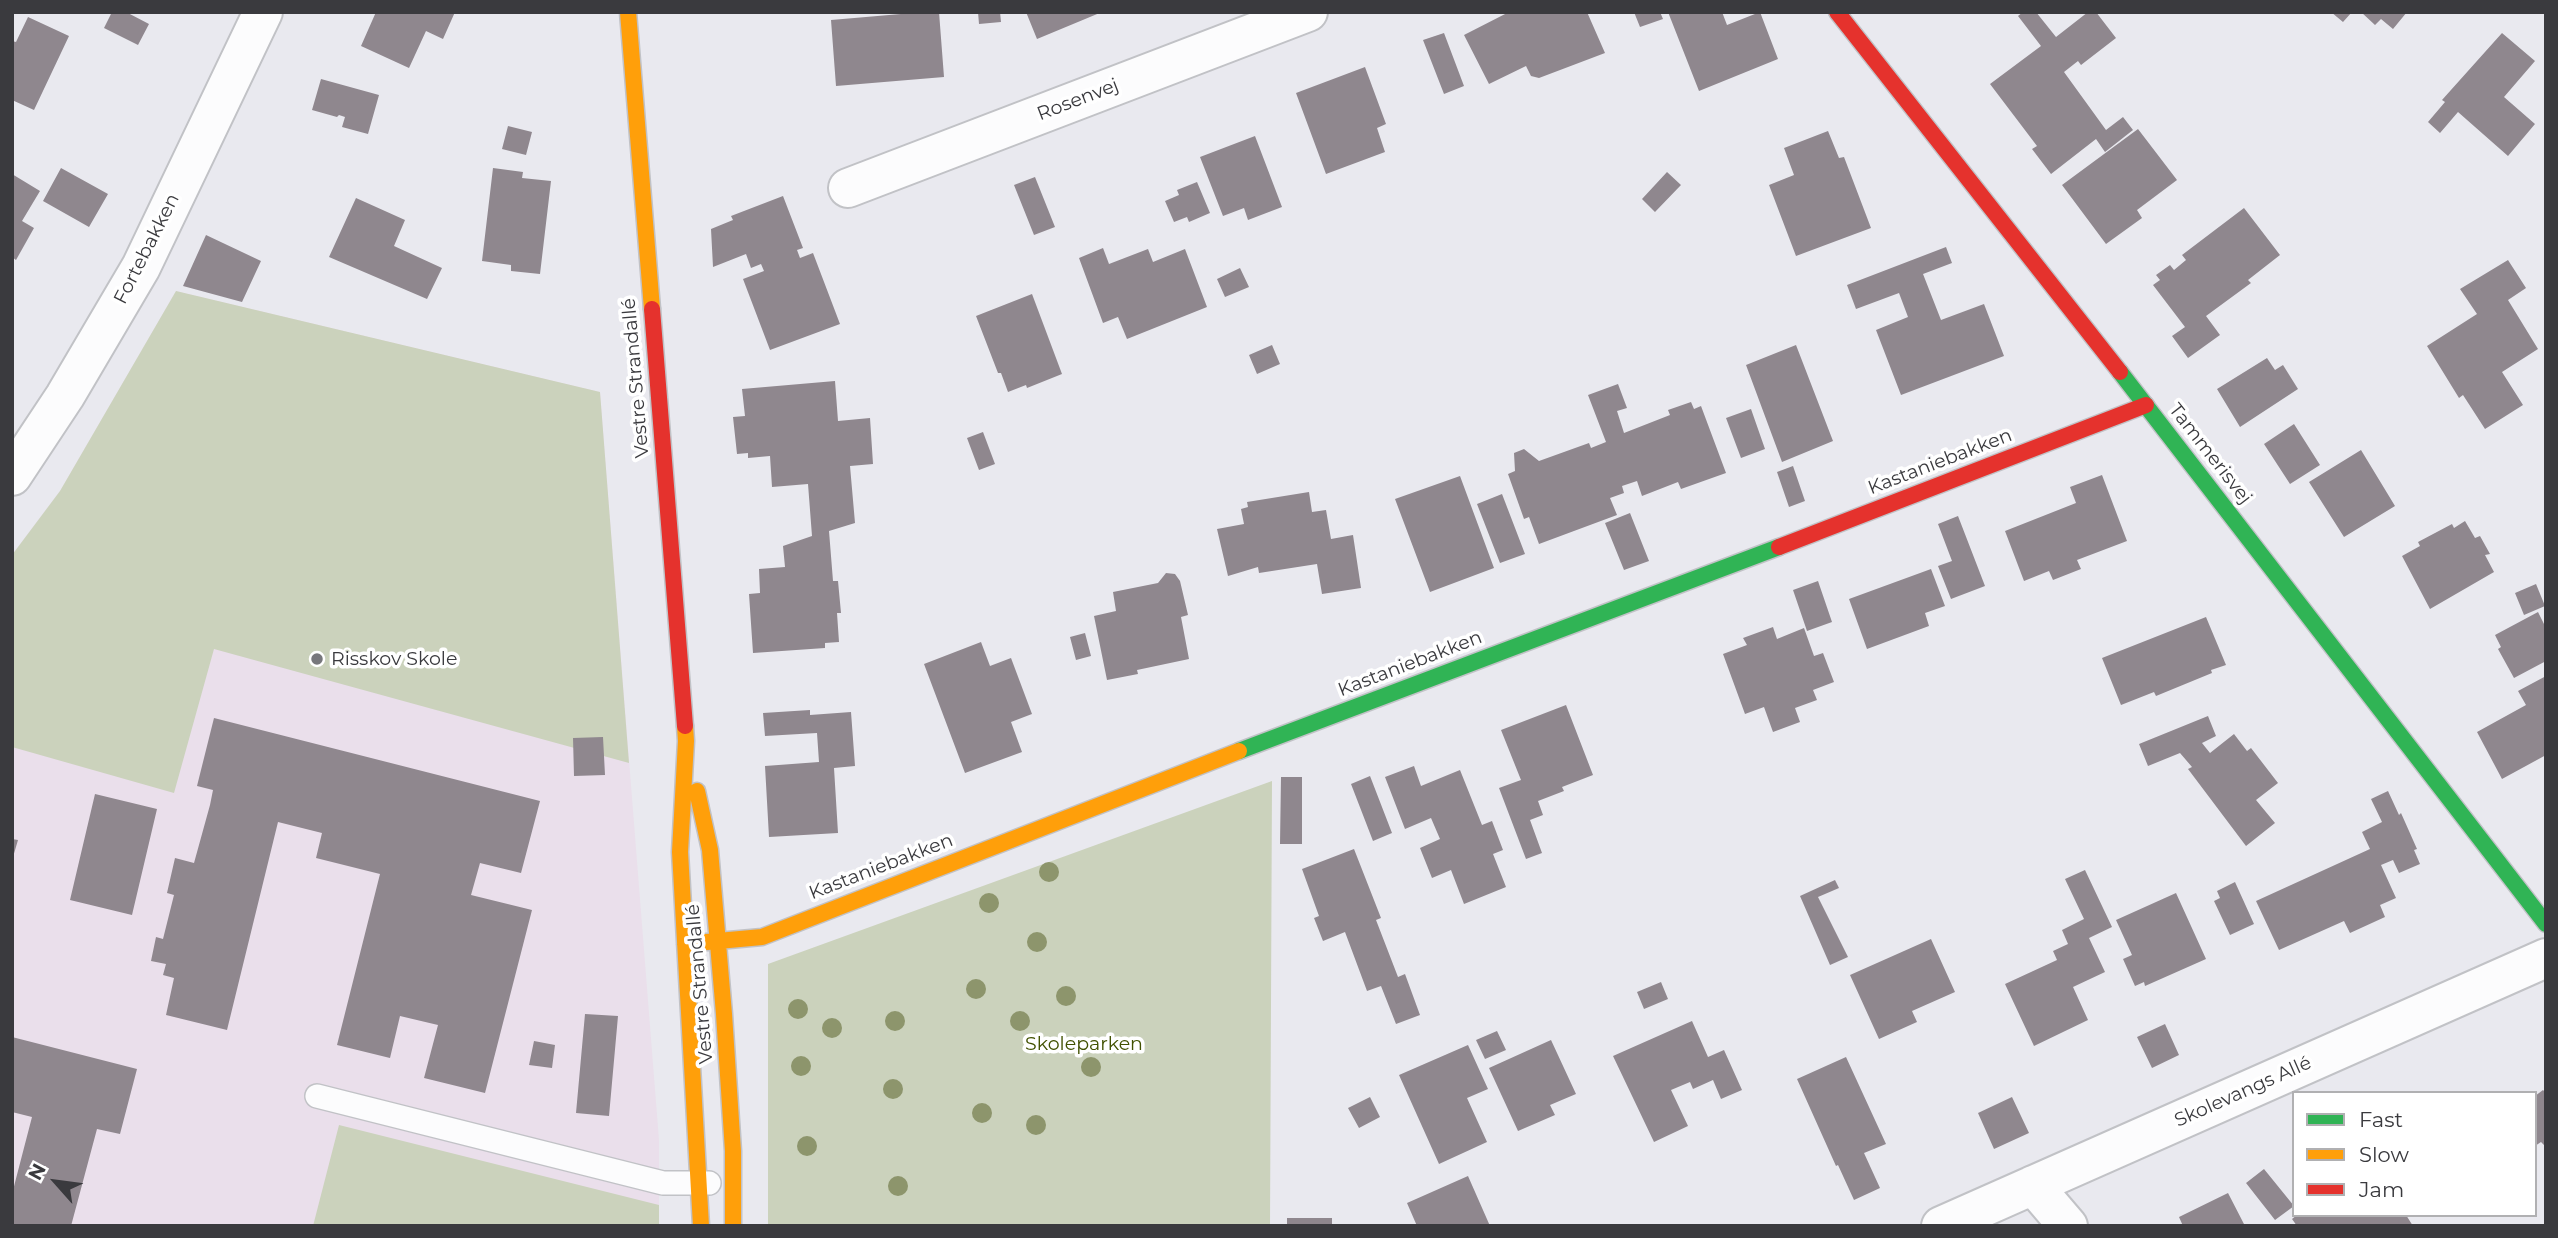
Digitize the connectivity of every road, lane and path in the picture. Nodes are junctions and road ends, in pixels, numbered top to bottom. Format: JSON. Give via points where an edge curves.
{"nodes":[{"id":1,"x":262,"y":12,"type":"edge"},
{"id":2,"x":628,"y":12,"type":"edge"},
{"id":3,"x":1308,"y":12,"type":"edge"},
{"id":4,"x":1837,"y":12,"type":"edge"},
{"id":5,"x":848,"y":188,"type":"dead end"},
{"id":6,"x":2146,"y":405,"type":"junction"},
{"id":7,"x":12,"y":476,"type":"edge"},
{"id":8,"x":686,"y":741,"type":"junction"},
{"id":9,"x":2546,"y":924,"type":"edge"},
{"id":10,"x":718,"y":941,"type":"junction"},
{"id":11,"x":685,"y":944,"type":"junction"},
{"id":12,"x":2546,"y":958,"type":"edge"},
{"id":13,"x":317,"y":1096,"type":"dead end"},
{"id":14,"x":699,"y":1183,"type":"junction"},
{"id":15,"x":733,"y":1183,"type":"junction"},
{"id":16,"x":2033,"y":1185,"type":"junction"},
{"id":17,"x":701,"y":1226,"type":"edge"},
{"id":18,"x":733,"y":1226,"type":"edge"},
{"id":19,"x":1941,"y":1226,"type":"edge"},
{"id":20,"x":2068,"y":1226,"type":"edge"}],
"edges":[{"from":1,"to":7,"type":"street","name":"Fortebakken","via":[[141,267]]},
{"from":2,"to":8,"type":"street","name":"Vestre Strandallé"},
{"from":3,"to":5,"type":"street","name":"Rosenvej"},
{"from":4,"to":6,"type":"street","name":"Tammerisvej"},
{"from":6,"to":9,"type":"street","name":"Tammerisvej"},
{"from":6,"to":10,"type":"street","name":"Kastaniebakken","via":[[762,937]]},
{"from":8,"to":10,"type":"street","name":"Vestre Strandallé","via":[[710,850]]},
{"from":8,"to":11,"type":"street","name":"Vestre Strandallé","via":[[680,852]]},
{"from":10,"to":11,"type":"street","name":"Kastaniebakken"},
{"from":10,"to":15,"type":"street","name":"Vestre Strandallé"},
{"from":11,"to":14,"type":"street","name":"Vestre Strandallé"},
{"from":12,"to":16,"type":"street","name":"Skolevangs Allé"},
{"from":13,"to":14,"type":"lane","via":[[663,1183]]},
{"from":14,"to":15,"type":"lane"},
{"from":14,"to":17,"type":"street","name":"Vestre Strandallé"},
{"from":15,"to":18,"type":"street","name":"Vestre Strandallé"},
{"from":16,"to":19,"type":"street","name":"Skolevangs Allé"},
{"from":16,"to":20,"type":"street"}]}
